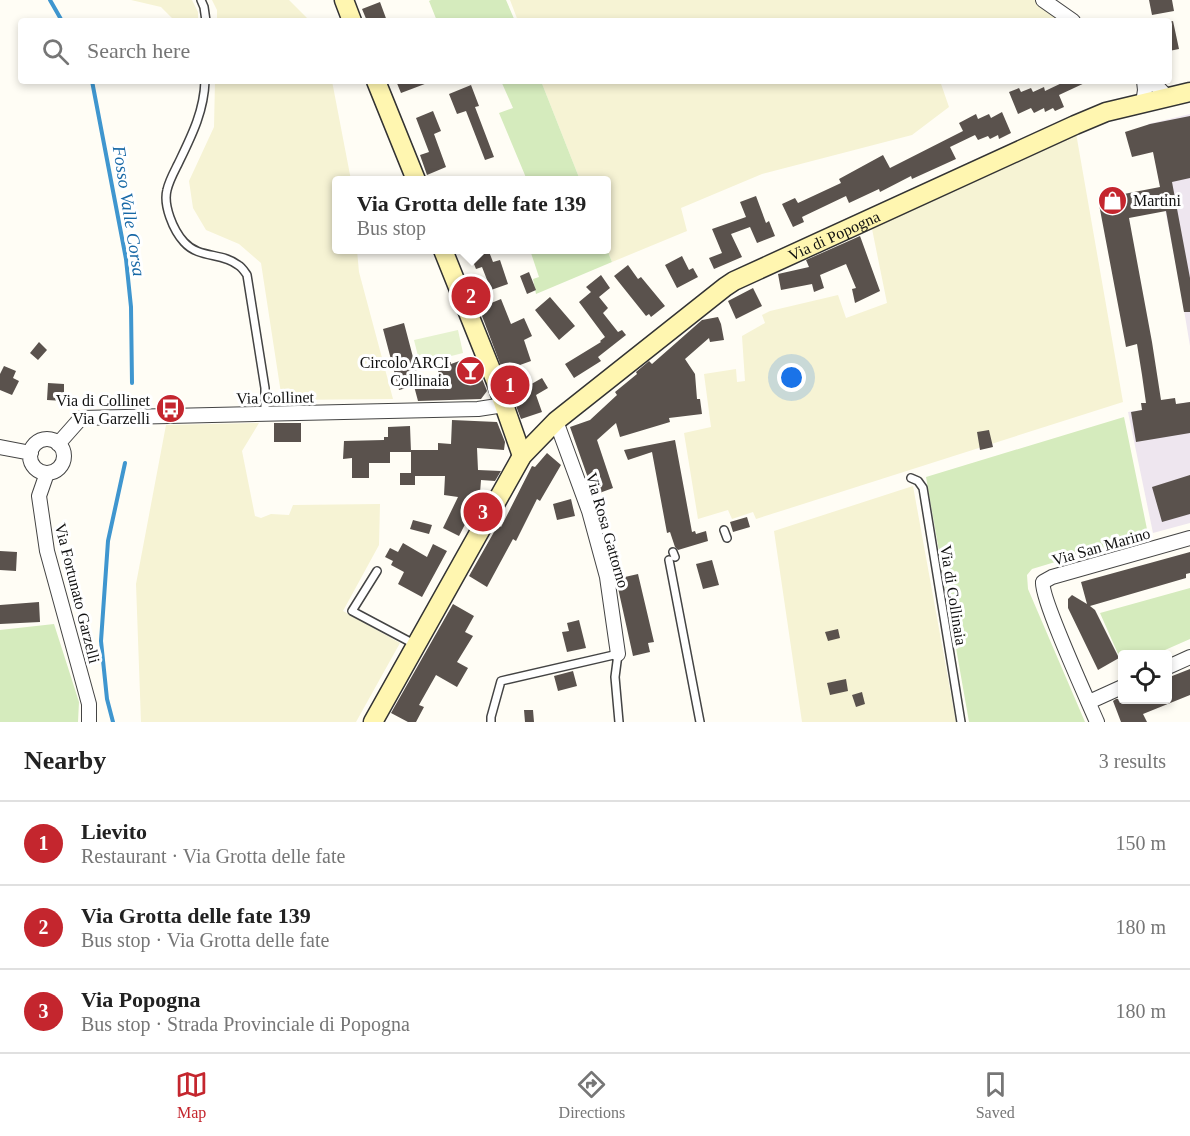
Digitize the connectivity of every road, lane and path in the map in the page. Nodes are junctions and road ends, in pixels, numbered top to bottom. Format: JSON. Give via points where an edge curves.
{"nodes":[{"id":1,"x":201,"y":0,"type":"edge"},
{"id":2,"x":344,"y":0,"type":"edge"},
{"id":3,"x":1043,"y":0,"type":"edge"},
{"id":4,"x":206,"y":18,"type":"edge"},
{"id":5,"x":351,"y":18,"type":"edge"},
{"id":6,"x":1069,"y":18,"type":"edge"},
{"id":7,"x":205,"y":84,"type":"edge"},
{"id":8,"x":377,"y":84,"type":"edge"},
{"id":9,"x":1144,"y":84,"type":"edge"},
{"id":10,"x":1155,"y":84,"type":"edge"},
{"id":11,"x":1190,"y":92,"type":"edge"},
{"id":12,"x":1168,"y":98,"type":"junction"},
{"id":13,"x":1143,"y":103,"type":"junction"},
{"id":14,"x":414,"y":176,"type":"edge"},
{"id":15,"x":445,"y":254,"type":"edge"},
{"id":16,"x":504,"y":405,"type":"junction"},
{"id":17,"x":265,"y":414,"type":"junction"},
{"id":18,"x":556,"y":421,"type":"junction"},
{"id":19,"x":58,"y":444,"type":"junction"},
{"id":20,"x":0,"y":447,"type":"edge"},
{"id":21,"x":31,"y":453,"type":"junction"},
{"id":22,"x":522,"y":456,"type":"junction"},
{"id":23,"x":46,"y":473,"type":"junction"},
{"id":24,"x":911,"y":478,"type":"dead end"},
{"id":25,"x":724,"y":530,"type":"dead end"},
{"id":26,"x":727,"y":538,"type":"dead end"},
{"id":27,"x":1190,"y":538,"type":"edge"},
{"id":28,"x":672,"y":556,"type":"dead end"},
{"id":29,"x":377,"y":571,"type":"dead end"},
{"id":30,"x":416,"y":645,"type":"junction"},
{"id":31,"x":618,"y":654,"type":"junction"},
{"id":32,"x":1190,"y":657,"type":"edge"},
{"id":33,"x":1172,"y":665,"type":"edge"},
{"id":34,"x":1118,"y":689,"type":"edge"},
{"id":35,"x":1089,"y":702,"type":"junction"},
{"id":36,"x":89,"y":722,"type":"edge"},
{"id":37,"x":373,"y":722,"type":"edge"},
{"id":38,"x":491,"y":722,"type":"edge"},
{"id":39,"x":619,"y":722,"type":"edge"},
{"id":40,"x":700,"y":722,"type":"edge"},
{"id":41,"x":961,"y":722,"type":"edge"},
{"id":42,"x":1097,"y":722,"type":"edge"}],
"edges":[{"from":1,"to":4,"type":"lane"},
{"from":2,"to":5,"type":"main road"},
{"from":3,"to":6,"type":"street"},
{"from":7,"to":17,"type":"lane","via":[[199,120],[166,191],[168,206],[184,243],[204,255],[225,258],[247,275],[265,388]]},
{"from":8,"to":14,"type":"main road"},
{"from":9,"to":13,"type":"street"},
{"from":10,"to":12,"type":"street"},
{"from":11,"to":12,"type":"main road","name":"Via di Popogna"},
{"from":12,"to":13,"type":"main road","name":"Via di Popogna"},
{"from":13,"to":18,"type":"main road","name":"Via di Popogna","via":[[1075,125],[734,281]]},
{"from":15,"to":16,"type":"main road"},
{"from":16,"to":17,"type":"street","name":"Via Collinet","via":[[478,409]]},
{"from":16,"to":22,"type":"main road"},
{"from":17,"to":19,"type":"street","name":"Via Collinet","via":[[81,418]]},
{"from":18,"to":22,"type":"main road","name":"Via di Popogna"},
{"from":18,"to":31,"type":"street","name":"Via Rosa Gattorno","via":[[589,512],[607,577]]},
{"from":19,"to":21,"type":"street","via":[[44,440]]},
{"from":19,"to":23,"type":"street","via":[[64,452],[63,463],[56,471]]},
{"from":20,"to":21,"type":"street"},
{"from":21,"to":23,"type":"street","via":[[36,469]]},
{"from":22,"to":30,"type":"main road","name":"Via di Popogna"},
{"from":23,"to":36,"type":"street","name":"Via Fortunato Garzelli","via":[[39,507],[89,704]]},
{"from":24,"to":41,"type":"lane","name":"Via di Collinaia","via":[[922,488]]},
{"from":25,"to":26,"type":"lane"},
{"from":27,"to":35,"type":"street","name":"Via San Marino","via":[[1043,582],[1042,589]]},
{"from":28,"to":40,"type":"lane"},
{"from":29,"to":30,"type":"lane","via":[[352,611]]},
{"from":30,"to":37,"type":"main road","name":"Via di Popogna"},
{"from":31,"to":38,"type":"lane","via":[[501,681]]},
{"from":31,"to":39,"type":"lane","name":"Via Rosa Gattorno","via":[[615,677]]},
{"from":32,"to":33,"type":"street"},
{"from":34,"to":35,"type":"street"},
{"from":35,"to":42,"type":"street","name":"Via San Marino"}]}
